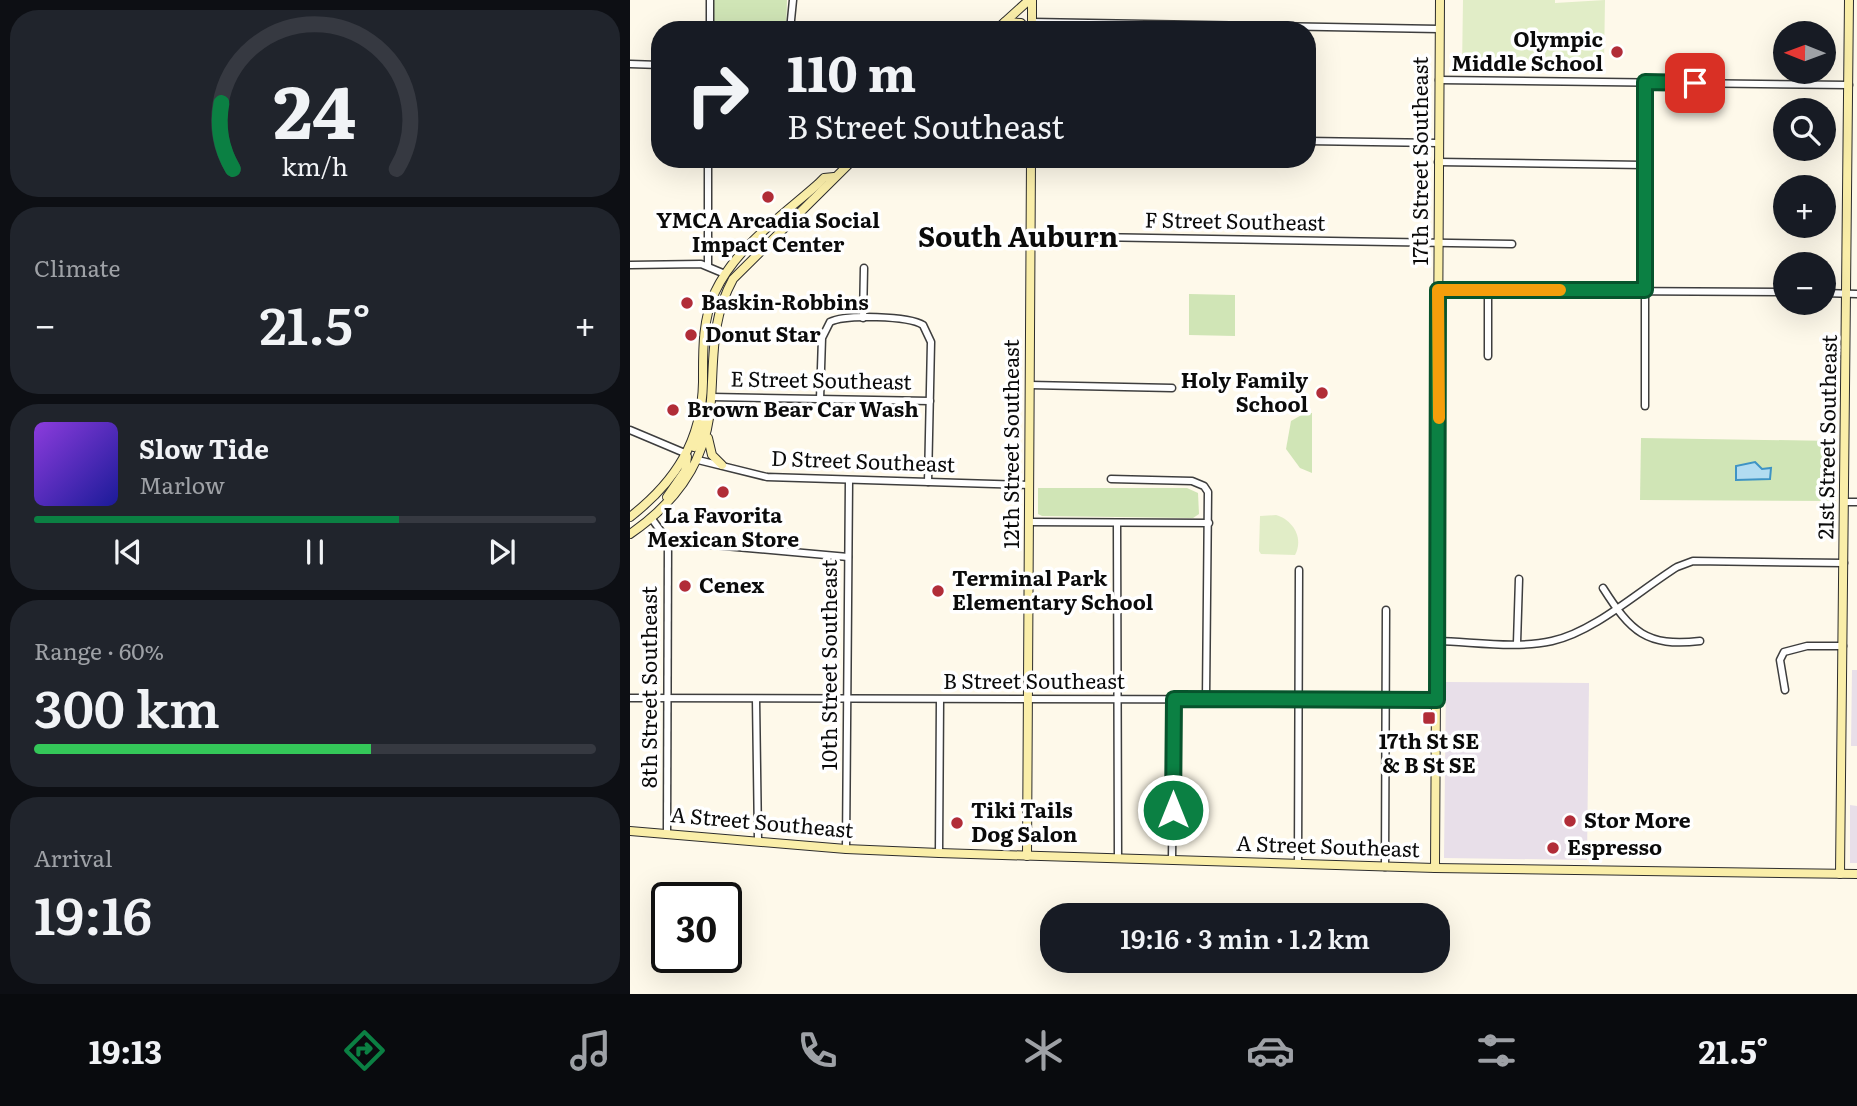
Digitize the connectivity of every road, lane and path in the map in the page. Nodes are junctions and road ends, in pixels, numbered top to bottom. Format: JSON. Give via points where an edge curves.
{"nodes":[{"id":1,"x":710,"y":0,"type":"edge"},
{"id":2,"x":793,"y":0,"type":"edge"},
{"id":3,"x":1030,"y":0,"type":"edge"},
{"id":4,"x":1440,"y":0,"type":"edge"},
{"id":5,"x":1849,"y":0,"type":"edge"},
{"id":6,"x":710,"y":21,"type":"edge"},
{"id":7,"x":791,"y":21,"type":"edge"},
{"id":8,"x":1006,"y":21,"type":"edge"},
{"id":9,"x":1030,"y":21,"type":"edge"},
{"id":10,"x":1316,"y":28,"type":"edge"},
{"id":11,"x":1439,"y":29,"type":"junction"},
{"id":12,"x":630,"y":64,"type":"edge"},
{"id":13,"x":651,"y":65,"type":"edge"},
{"id":14,"x":1439,"y":80,"type":"junction"},
{"id":15,"x":1645,"y":82,"type":"junction"},
{"id":16,"x":1849,"y":85,"type":"junction"},
{"id":17,"x":1316,"y":141,"type":"edge"},
{"id":18,"x":1438,"y":143,"type":"junction"},
{"id":19,"x":1438,"y":162,"type":"junction"},
{"id":20,"x":1644,"y":165,"type":"junction"},
{"id":21,"x":708,"y":168,"type":"edge"},
{"id":22,"x":844,"y":168,"type":"edge"},
{"id":23,"x":1031,"y":168,"type":"edge"},
{"id":24,"x":834,"y":177,"type":"junction"},
{"id":25,"x":1031,"y":236,"type":"junction"},
{"id":26,"x":1438,"y":243,"type":"junction"},
{"id":27,"x":1512,"y":244,"type":"dead end"},
{"id":28,"x":630,"y":265,"type":"edge"},
{"id":29,"x":708,"y":265,"type":"junction"},
{"id":30,"x":864,"y":268,"type":"dead end"},
{"id":31,"x":725,"y":274,"type":"junction"},
{"id":32,"x":733,"y":279,"type":"junction"},
{"id":33,"x":1438,"y":290,"type":"junction"},
{"id":34,"x":1488,"y":290,"type":"junction"},
{"id":35,"x":1645,"y":290,"type":"junction"},
{"id":36,"x":1773,"y":292,"type":"edge"},
{"id":37,"x":1836,"y":293,"type":"edge"},
{"id":38,"x":1847,"y":293,"type":"junction"},
{"id":39,"x":1857,"y":293,"type":"edge"},
{"id":40,"x":863,"y":318,"type":"junction"},
{"id":41,"x":1488,"y":356,"type":"dead end"},
{"id":42,"x":1030,"y":386,"type":"junction"},
{"id":43,"x":1172,"y":388,"type":"dead end"},
{"id":44,"x":711,"y":397,"type":"junction"},
{"id":45,"x":820,"y":399,"type":"junction"},
{"id":46,"x":930,"y":401,"type":"junction"},
{"id":47,"x":1645,"y":406,"type":"dead end"},
{"id":48,"x":710,"y":411,"type":"junction"},
{"id":49,"x":630,"y":430,"type":"edge"},
{"id":50,"x":707,"y":434,"type":"junction"},
{"id":51,"x":687,"y":454,"type":"junction"},
{"id":52,"x":698,"y":460,"type":"junction"},
{"id":53,"x":722,"y":465,"type":"junction"},
{"id":54,"x":1111,"y":479,"type":"dead end"},
{"id":55,"x":849,"y":481,"type":"junction"},
{"id":56,"x":928,"y":482,"type":"junction"},
{"id":57,"x":1029,"y":485,"type":"junction"},
{"id":58,"x":1844,"y":502,"type":"junction"},
{"id":59,"x":1857,"y":502,"type":"edge"},
{"id":60,"x":663,"y":507,"type":"junction"},
{"id":61,"x":630,"y":517,"type":"edge"},
{"id":62,"x":652,"y":519,"type":"junction"},
{"id":63,"x":1029,"y":522,"type":"junction"},
{"id":64,"x":1117,"y":523,"type":"junction"},
{"id":65,"x":1209,"y":523,"type":"junction"},
{"id":66,"x":630,"y":534,"type":"edge"},
{"id":67,"x":668,"y":541,"type":"junction"},
{"id":68,"x":848,"y":557,"type":"junction"},
{"id":69,"x":1844,"y":563,"type":"junction"},
{"id":70,"x":1299,"y":570,"type":"dead end"},
{"id":71,"x":1519,"y":579,"type":"dead end"},
{"id":72,"x":1603,"y":588,"type":"dead end"},
{"id":73,"x":1615,"y":607,"type":"junction"},
{"id":74,"x":1385,"y":610,"type":"dead end"},
{"id":75,"x":1438,"y":641,"type":"junction"},
{"id":76,"x":1700,"y":641,"type":"dead end"},
{"id":77,"x":1517,"y":643,"type":"junction"},
{"id":78,"x":1843,"y":646,"type":"junction"},
{"id":79,"x":1785,"y":690,"type":"dead end"},
{"id":80,"x":630,"y":698,"type":"edge"},
{"id":81,"x":667,"y":698,"type":"junction"},
{"id":82,"x":756,"y":699,"type":"junction"},
{"id":83,"x":848,"y":699,"type":"junction"},
{"id":84,"x":1174,"y":699,"type":"junction"},
{"id":85,"x":1206,"y":699,"type":"junction"},
{"id":86,"x":940,"y":700,"type":"junction"},
{"id":87,"x":1028,"y":700,"type":"junction"},
{"id":88,"x":1118,"y":700,"type":"junction"},
{"id":89,"x":1298,"y":700,"type":"junction"},
{"id":90,"x":1385,"y":700,"type":"junction"},
{"id":91,"x":1437,"y":700,"type":"junction"},
{"id":92,"x":630,"y":831,"type":"edge"},
{"id":93,"x":667,"y":832,"type":"junction"},
{"id":94,"x":758,"y":839,"type":"junction"},
{"id":95,"x":846,"y":849,"type":"junction"},
{"id":96,"x":939,"y":853,"type":"junction"},
{"id":97,"x":1027,"y":856,"type":"junction"},
{"id":98,"x":1118,"y":858,"type":"junction"},
{"id":99,"x":1172,"y":859,"type":"junction"},
{"id":100,"x":1298,"y":862,"type":"junction"},
{"id":101,"x":1385,"y":867,"type":"junction"},
{"id":102,"x":1435,"y":869,"type":"junction"},
{"id":103,"x":1840,"y":874,"type":"junction"},
{"id":104,"x":1857,"y":874,"type":"edge"}],
"edges":[{"from":1,"to":6,"type":"street"},
{"from":2,"to":7,"type":"street"},
{"from":3,"to":8,"type":"street"},
{"from":3,"to":9,"type":"street"},
{"from":4,"to":11,"type":"street","name":"17th Street Southeast"},
{"from":5,"to":16,"type":"street","name":"21st Street Southeast"},
{"from":10,"to":11,"type":"street"},
{"from":11,"to":14,"type":"street","name":"17th Street Southeast"},
{"from":12,"to":13,"type":"street"},
{"from":14,"to":15,"type":"street"},
{"from":14,"to":18,"type":"street","name":"17th Street Southeast"},
{"from":15,"to":16,"type":"street"},
{"from":15,"to":20,"type":"street"},
{"from":16,"to":38,"type":"street","name":"21st Street Southeast"},
{"from":17,"to":18,"type":"street"},
{"from":18,"to":19,"type":"street","name":"17th Street Southeast"},
{"from":19,"to":20,"type":"street"},
{"from":19,"to":26,"type":"street","name":"17th Street Southeast"},
{"from":20,"to":35,"type":"street"},
{"from":21,"to":29,"type":"street"},
{"from":22,"to":24,"type":"street"},
{"from":23,"to":25,"type":"street","name":"12th Street Southeast"},
{"from":24,"to":31,"type":"street","via":[[824,178]]},
{"from":24,"to":32,"type":"street","via":[[831,186]]},
{"from":25,"to":26,"type":"street","name":"F Street Southeast"},
{"from":25,"to":42,"type":"street","name":"12th Street Southeast"},
{"from":26,"to":27,"type":"street","name":"F Street Southeast"},
{"from":26,"to":33,"type":"street","name":"17th Street Southeast"},
{"from":28,"to":29,"type":"street"},
{"from":29,"to":31,"type":"street"},
{"from":30,"to":40,"type":"street"},
{"from":31,"to":32,"type":"street"},
{"from":31,"to":51,"type":"street","via":[[706,322],[702,402]]},
{"from":32,"to":44,"type":"street","via":[[715,325]]},
{"from":33,"to":34,"type":"street"},
{"from":33,"to":75,"type":"street","name":"17th Street Southeast"},
{"from":34,"to":35,"type":"street"},
{"from":34,"to":41,"type":"street"},
{"from":35,"to":36,"type":"street"},
{"from":35,"to":47,"type":"street"},
{"from":37,"to":38,"type":"street"},
{"from":38,"to":39,"type":"street"},
{"from":38,"to":58,"type":"street","name":"21st Street Southeast"},
{"from":40,"to":45,"type":"street","via":[[840,318],[827,324],[822,338]]},
{"from":40,"to":46,"type":"street","via":[[912,320],[923,325],[931,342]]},
{"from":42,"to":43,"type":"street"},
{"from":42,"to":57,"type":"street","name":"12th Street Southeast"},
{"from":44,"to":45,"type":"street","name":"E Street Southeast"},
{"from":44,"to":48,"type":"street"},
{"from":45,"to":46,"type":"street","name":"E Street Southeast"},
{"from":46,"to":56,"type":"street"},
{"from":48,"to":50,"type":"street"},
{"from":48,"to":51,"type":"street","via":[[697,445]]},
{"from":49,"to":51,"type":"street"},
{"from":50,"to":52,"type":"street"},
{"from":50,"to":53,"type":"street","via":[[712,455]]},
{"from":51,"to":60,"type":"street","via":[[685,471]]},
{"from":51,"to":61,"type":"street","via":[[672,479]]},
{"from":52,"to":53,"type":"street","name":"D Street Southeast"},
{"from":52,"to":60,"type":"street"},
{"from":53,"to":55,"type":"street","name":"D Street Southeast","via":[[759,476]]},
{"from":54,"to":65,"type":"street","via":[[1196,482],[1206,489]]},
{"from":55,"to":56,"type":"street","name":"D Street Southeast"},
{"from":55,"to":68,"type":"street","name":"10th Street Southeast"},
{"from":56,"to":57,"type":"street","name":"D Street Southeast"},
{"from":57,"to":63,"type":"street","name":"12th Street Southeast"},
{"from":58,"to":59,"type":"street"},
{"from":58,"to":69,"type":"street","name":"21st Street Southeast"},
{"from":60,"to":62,"type":"street"},
{"from":62,"to":66,"type":"street"},
{"from":62,"to":67,"type":"street"},
{"from":63,"to":64,"type":"street"},
{"from":63,"to":87,"type":"street","name":"12th Street Southeast"},
{"from":64,"to":65,"type":"street"},
{"from":64,"to":88,"type":"street"},
{"from":65,"to":85,"type":"street"},
{"from":67,"to":68,"type":"street"},
{"from":67,"to":81,"type":"street","name":"8th Street Southeast"},
{"from":68,"to":83,"type":"street","name":"10th Street Southeast"},
{"from":69,"to":73,"type":"street","via":[[1693,561]]},
{"from":69,"to":78,"type":"street","name":"21st Street Southeast"},
{"from":70,"to":89,"type":"street"},
{"from":71,"to":77,"type":"street"},
{"from":72,"to":73,"type":"street"},
{"from":73,"to":76,"type":"street","via":[[1650,639]]},
{"from":73,"to":77,"type":"street","via":[[1559,639]]},
{"from":74,"to":90,"type":"street"},
{"from":75,"to":77,"type":"street"},
{"from":75,"to":91,"type":"street","name":"17th Street Southeast"},
{"from":78,"to":79,"type":"street","via":[[1807,646],[1784,652],[1780,667]]},
{"from":78,"to":103,"type":"street","name":"21st Street Southeast"},
{"from":80,"to":81,"type":"street","name":"B Street Southeast"},
{"from":81,"to":82,"type":"street","name":"B Street Southeast"},
{"from":81,"to":93,"type":"street","name":"8th Street Southeast"},
{"from":82,"to":83,"type":"street","name":"B Street Southeast"},
{"from":82,"to":94,"type":"street"},
{"from":83,"to":86,"type":"street","name":"B Street Southeast"},
{"from":83,"to":95,"type":"street","name":"10th Street Southeast"},
{"from":84,"to":85,"type":"street","name":"B Street Southeast"},
{"from":84,"to":88,"type":"street","name":"B Street Southeast"},
{"from":84,"to":99,"type":"street"},
{"from":85,"to":89,"type":"street","name":"B Street Southeast"},
{"from":86,"to":87,"type":"street","name":"B Street Southeast"},
{"from":86,"to":96,"type":"street"},
{"from":87,"to":88,"type":"street","name":"B Street Southeast"},
{"from":87,"to":97,"type":"street","name":"12th Street Southeast"},
{"from":88,"to":98,"type":"street"},
{"from":89,"to":90,"type":"street","name":"B Street Southeast"},
{"from":89,"to":100,"type":"street"},
{"from":90,"to":91,"type":"street","name":"B Street Southeast"},
{"from":90,"to":101,"type":"street"},
{"from":91,"to":102,"type":"street","name":"17th Street Southeast"},
{"from":92,"to":93,"type":"street","name":"A Street Southeast"},
{"from":93,"to":94,"type":"street","name":"A Street Southeast"},
{"from":94,"to":95,"type":"street","name":"A Street Southeast"},
{"from":95,"to":96,"type":"street","name":"A Street Southeast"},
{"from":96,"to":97,"type":"street","name":"A Street Southeast"},
{"from":97,"to":98,"type":"street","name":"A Street Southeast"},
{"from":98,"to":99,"type":"street","name":"A Street Southeast"},
{"from":99,"to":100,"type":"street","name":"A Street Southeast"},
{"from":100,"to":101,"type":"street","name":"A Street Southeast"},
{"from":101,"to":102,"type":"street","name":"A Street Southeast"},
{"from":102,"to":103,"type":"street","name":"A Street Southeast"},
{"from":103,"to":104,"type":"street","name":"A Street Southeast"}]}
